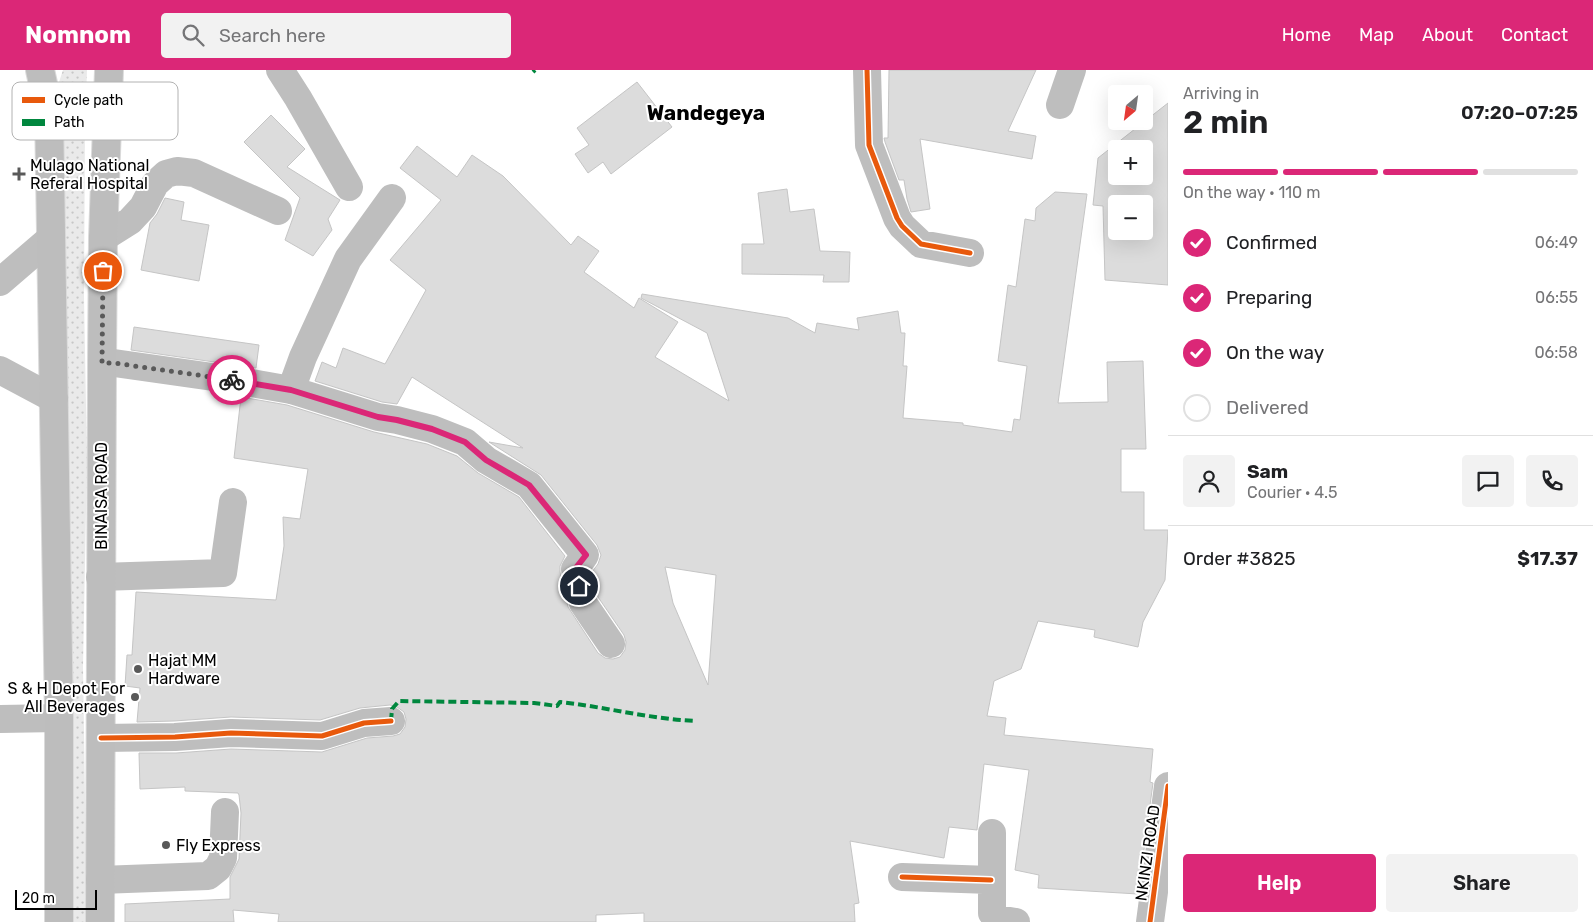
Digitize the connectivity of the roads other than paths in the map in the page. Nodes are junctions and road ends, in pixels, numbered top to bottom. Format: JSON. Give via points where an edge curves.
{"nodes":[{"id":1,"x":280,"y":70,"type":"edge"},
{"id":2,"x":867,"y":70,"type":"edge"},
{"id":3,"x":1072,"y":70,"type":"edge"},
{"id":4,"x":1060,"y":105,"type":"dead end"},
{"id":5,"x":50,"y":140,"type":"edge"},
{"id":6,"x":106,"y":140,"type":"edge"},
{"id":7,"x":349,"y":187,"type":"dead end"},
{"id":8,"x":392,"y":198,"type":"dead end"},
{"id":9,"x":278,"y":211,"type":"dead end"},
{"id":10,"x":51,"y":238,"type":"junction"},
{"id":11,"x":103,"y":238,"type":"junction"},
{"id":12,"x":970,"y":253,"type":"dead end"},
{"id":13,"x":0,"y":282,"type":"edge"},
{"id":14,"x":102,"y":363,"type":"junction"},
{"id":15,"x":0,"y":370,"type":"edge"},
{"id":16,"x":291,"y":390,"type":"junction"},
{"id":17,"x":54,"y":399,"type":"junction"},
{"id":18,"x":233,"y":502,"type":"dead end"},
{"id":19,"x":100,"y":577,"type":"junction"},
{"id":20,"x":611,"y":644,"type":"dead end"},
{"id":21,"x":59,"y":718,"type":"junction"},
{"id":22,"x":0,"y":719,"type":"edge"},
{"id":23,"x":391,"y":721,"type":"dead end"},
{"id":24,"x":101,"y":738,"type":"junction"},
{"id":25,"x":1168,"y":786,"type":"edge"},
{"id":26,"x":225,"y":812,"type":"dead end"},
{"id":27,"x":1166,"y":815,"type":"edge"},
{"id":28,"x":992,"y":833,"type":"dead end"},
{"id":29,"x":902,"y":877,"type":"dead end"},
{"id":30,"x":100,"y":880,"type":"junction"},
{"id":31,"x":991,"y":880,"type":"junction"},
{"id":32,"x":60,"y":922,"type":"edge"},
{"id":33,"x":100,"y":922,"type":"edge"},
{"id":34,"x":1016,"y":922,"type":"edge"},
{"id":35,"x":1150,"y":922,"type":"edge"}],
"edges":[{"from":1,"to":7,"type":"street"},
{"from":2,"to":12,"type":"street","via":[[868,145],[897,218],[921,244]]},
{"from":3,"to":4,"type":"street"},
{"from":5,"to":10,"type":"main road"},
{"from":6,"to":11,"type":"main road","name":"BINAISA ROAD"},
{"from":8,"to":16,"type":"street","via":[[348,259]]},
{"from":9,"to":11,"type":"street","via":[[194,173],[177,171],[166,174],[155,184],[143,207],[130,222]]},
{"from":10,"to":13,"type":"street"},
{"from":10,"to":17,"type":"main road"},
{"from":11,"to":14,"type":"main road","name":"BINAISA ROAD"},
{"from":14,"to":16,"type":"street"},
{"from":14,"to":19,"type":"main road","name":"BINAISA ROAD"},
{"from":15,"to":17,"type":"street"},
{"from":16,"to":20,"type":"street","via":[[378,417],[432,429],[465,442],[486,460],[529,485],[586,555],[575,569],[583,603]]},
{"from":17,"to":21,"type":"main road"},
{"from":18,"to":19,"type":"street","via":[[223,573]]},
{"from":19,"to":24,"type":"main road","name":"BINAISA ROAD"},
{"from":21,"to":22,"type":"street"},
{"from":21,"to":32,"type":"main road"},
{"from":23,"to":24,"type":"street","via":[[364,723],[322,736],[231,733]]},
{"from":24,"to":30,"type":"main road","name":"BINAISA ROAD"},
{"from":25,"to":27,"type":"street","name":"NKINZI ROAD"},
{"from":26,"to":30,"type":"street","via":[[224,858],[208,876]]},
{"from":27,"to":35,"type":"street","name":"NKINZI ROAD"},
{"from":28,"to":31,"type":"street"},
{"from":29,"to":31,"type":"street"},
{"from":30,"to":33,"type":"main road","name":"BINAISA ROAD"},
{"from":31,"to":34,"type":"street","via":[[992,913],[998,919]]}]}
